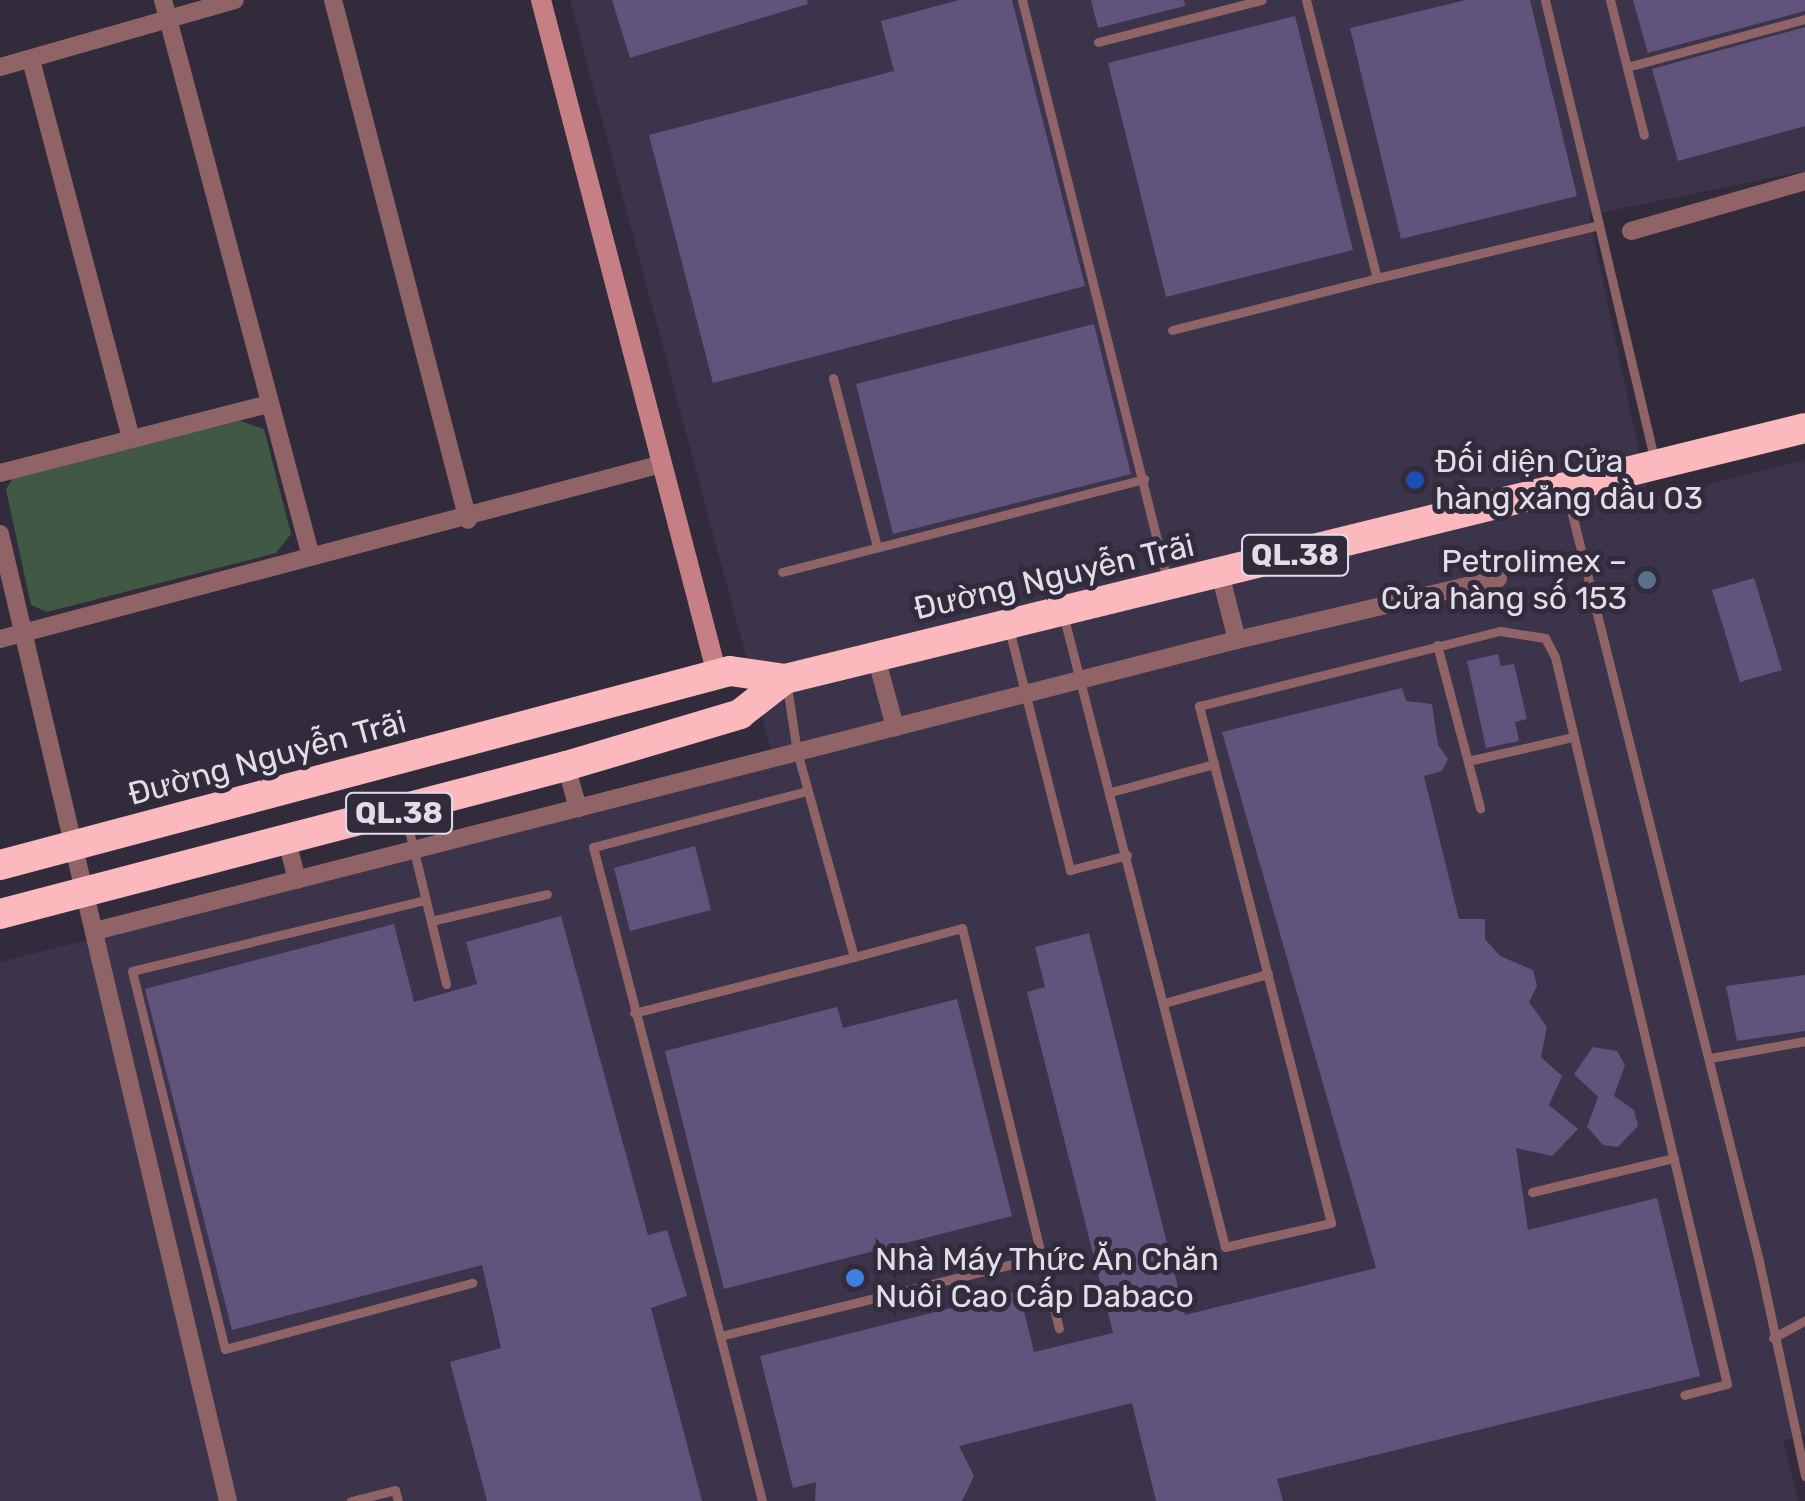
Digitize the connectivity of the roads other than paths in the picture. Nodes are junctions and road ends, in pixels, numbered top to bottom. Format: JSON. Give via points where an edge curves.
{"nodes":[{"id":1,"x":235,"y":0,"type":"edge"},
{"id":2,"x":334,"y":0,"type":"edge"},
{"id":3,"x":541,"y":0,"type":"edge"},
{"id":4,"x":1022,"y":0,"type":"edge"},
{"id":5,"x":1262,"y":0,"type":"edge"},
{"id":6,"x":1306,"y":0,"type":"edge"},
{"id":7,"x":1545,"y":0,"type":"edge"},
{"id":8,"x":1610,"y":0,"type":"edge"},
{"id":9,"x":165,"y":9,"type":"edge"},
{"id":10,"x":1805,"y":19,"type":"edge"},
{"id":11,"x":1098,"y":42,"type":"dead end"},
{"id":12,"x":31,"y":60,"type":"junction"},
{"id":13,"x":0,"y":67,"type":"edge"},
{"id":14,"x":1627,"y":67,"type":"junction"},
{"id":15,"x":1644,"y":134,"type":"dead end"},
{"id":16,"x":1805,"y":181,"type":"edge"},
{"id":17,"x":1599,"y":225,"type":"junction"},
{"id":18,"x":1631,"y":231,"type":"dead end"},
{"id":19,"x":1376,"y":278,"type":"junction"},
{"id":20,"x":1172,"y":330,"type":"dead end"},
{"id":21,"x":833,"y":378,"type":"dead end"},
{"id":22,"x":269,"y":404,"type":"junction"},
{"id":23,"x":1805,"y":428,"type":"edge"},
{"id":24,"x":131,"y":438,"type":"junction"},
{"id":25,"x":662,"y":464,"type":"junction"},
{"id":26,"x":1656,"y":464,"type":"junction"},
{"id":27,"x":0,"y":473,"type":"edge"},
{"id":28,"x":1144,"y":478,"type":"junction"},
{"id":29,"x":1566,"y":487,"type":"junction"},
{"id":30,"x":468,"y":520,"type":"junction"},
{"id":31,"x":0,"y":534,"type":"edge"},
{"id":32,"x":878,"y":547,"type":"junction"},
{"id":33,"x":310,"y":553,"type":"junction"},
{"id":34,"x":782,"y":572,"type":"dead end"},
{"id":35,"x":1220,"y":574,"type":"junction"},
{"id":36,"x":1498,"y":578,"type":"dead end"},
{"id":37,"x":1168,"y":585,"type":"junction"},
{"id":38,"x":1062,"y":609,"type":"junction"},
{"id":39,"x":1007,"y":622,"type":"junction"},
{"id":40,"x":25,"y":632,"type":"junction"},
{"id":41,"x":0,"y":639,"type":"edge"},
{"id":42,"x":1237,"y":640,"type":"junction"},
{"id":43,"x":1438,"y":646,"type":"junction"},
{"id":44,"x":876,"y":657,"type":"junction"},
{"id":45,"x":717,"y":674,"type":"junction"},
{"id":46,"x":1082,"y":679,"type":"junction"},
{"id":47,"x":786,"y":680,"type":"junction"},
{"id":48,"x":1024,"y":694,"type":"junction"},
{"id":49,"x":895,"y":727,"type":"junction"},
{"id":50,"x":1574,"y":738,"type":"junction"},
{"id":51,"x":796,"y":752,"type":"junction"},
{"id":52,"x":1468,"y":761,"type":"junction"},
{"id":53,"x":1214,"y":764,"type":"junction"},
{"id":54,"x":566,"y":766,"type":"junction"},
{"id":55,"x":807,"y":791,"type":"junction"},
{"id":56,"x":1111,"y":792,"type":"junction"},
{"id":57,"x":578,"y":808,"type":"junction"},
{"id":58,"x":1480,"y":808,"type":"dead end"},
{"id":59,"x":404,"y":812,"type":"junction"},
{"id":60,"x":287,"y":841,"type":"junction"},
{"id":61,"x":73,"y":846,"type":"junction"},
{"id":62,"x":413,"y":850,"type":"junction"},
{"id":63,"x":1127,"y":855,"type":"junction"},
{"id":64,"x":0,"y":865,"type":"edge"},
{"id":65,"x":298,"y":880,"type":"junction"},
{"id":66,"x":86,"y":893,"type":"junction"},
{"id":67,"x":547,"y":894,"type":"dead end"},
{"id":68,"x":426,"y":900,"type":"junction"},
{"id":69,"x":0,"y":914,"type":"edge"},
{"id":70,"x":431,"y":921,"type":"junction"},
{"id":71,"x":94,"y":932,"type":"junction"},
{"id":72,"x":854,"y":957,"type":"junction"},
{"id":73,"x":1268,"y":974,"type":"junction"},
{"id":74,"x":446,"y":984,"type":"dead end"},
{"id":75,"x":1164,"y":1003,"type":"junction"},
{"id":76,"x":634,"y":1013,"type":"junction"},
{"id":77,"x":1805,"y":1041,"type":"edge"},
{"id":78,"x":1710,"y":1058,"type":"junction"},
{"id":79,"x":1674,"y":1158,"type":"junction"},
{"id":80,"x":1532,"y":1192,"type":"dead end"},
{"id":81,"x":1042,"y":1257,"type":"junction"},
{"id":82,"x":472,"y":1283,"type":"dead end"},
{"id":83,"x":1805,"y":1320,"type":"edge"},
{"id":84,"x":1059,"y":1328,"type":"dead end"},
{"id":85,"x":720,"y":1336,"type":"junction"},
{"id":86,"x":1773,"y":1338,"type":"junction"},
{"id":87,"x":1684,"y":1395,"type":"dead end"},
{"id":88,"x":1802,"y":1452,"type":"edge"},
{"id":89,"x":1805,"y":1476,"type":"edge"},
{"id":90,"x":228,"y":1501,"type":"edge"},
{"id":91,"x":351,"y":1501,"type":"edge"},
{"id":92,"x":398,"y":1501,"type":"edge"},
{"id":93,"x":762,"y":1501,"type":"edge"}],
"edges":[{"from":1,"to":9,"type":"street"},
{"from":2,"to":30,"type":"street"},
{"from":3,"to":25,"type":"street"},
{"from":4,"to":28,"type":"lane"},
{"from":5,"to":11,"type":"lane"},
{"from":6,"to":19,"type":"lane"},
{"from":7,"to":17,"type":"lane"},
{"from":8,"to":14,"type":"lane"},
{"from":9,"to":12,"type":"street"},
{"from":9,"to":22,"type":"street"},
{"from":10,"to":14,"type":"lane"},
{"from":12,"to":13,"type":"street"},
{"from":12,"to":24,"type":"street"},
{"from":14,"to":15,"type":"lane"},
{"from":16,"to":18,"type":"street"},
{"from":17,"to":19,"type":"lane"},
{"from":17,"to":26,"type":"lane"},
{"from":19,"to":20,"type":"lane"},
{"from":21,"to":32,"type":"lane"},
{"from":22,"to":24,"type":"street"},
{"from":22,"to":33,"type":"street"},
{"from":23,"to":26,"type":"highway","name":"Đường Nguyễn Trãi","number":"QL.38"},
{"from":24,"to":27,"type":"street"},
{"from":25,"to":30,"type":"street"},
{"from":25,"to":45,"type":"street"},
{"from":26,"to":29,"type":"highway","name":"Đường Nguyễn Trãi","number":"QL.38"},
{"from":28,"to":32,"type":"lane"},
{"from":28,"to":37,"type":"lane"},
{"from":29,"to":35,"type":"highway","name":"Đường Nguyễn Trãi","number":"QL.38"},
{"from":29,"to":78,"type":"lane"},
{"from":30,"to":33,"type":"street"},
{"from":31,"to":40,"type":"street"},
{"from":32,"to":34,"type":"lane"},
{"from":33,"to":40,"type":"street"},
{"from":35,"to":37,"type":"highway","name":"Đường Nguyễn Trãi","number":"QL.38"},
{"from":35,"to":42,"type":"street"},
{"from":36,"to":42,"type":"street"},
{"from":37,"to":38,"type":"highway","name":"Đường Nguyễn Trãi","number":"QL.38"},
{"from":38,"to":39,"type":"highway","name":"Đường Nguyễn Trãi","number":"QL.38"},
{"from":38,"to":46,"type":"lane"},
{"from":39,"to":44,"type":"highway","name":"Đường Nguyễn Trãi","number":"QL.38"},
{"from":39,"to":48,"type":"lane"},
{"from":40,"to":41,"type":"street"},
{"from":40,"to":61,"type":"street"},
{"from":42,"to":46,"type":"street"},
{"from":43,"to":50,"type":"lane","via":[[1500,631],[1545,638]]},
{"from":43,"to":52,"type":"lane"},
{"from":43,"to":53,"type":"lane","via":[[1199,706]]},
{"from":44,"to":47,"type":"highway","name":"Đường Nguyễn Trãi","number":"QL.38"},
{"from":44,"to":49,"type":"street"},
{"from":45,"to":47,"type":"highway","name":"Đường Nguyễn Trãi","number":"QL.38"},
{"from":45,"to":61,"type":"highway","name":"Đường Nguyễn Trãi","number":"QL.38"},
{"from":46,"to":48,"type":"street"},
{"from":46,"to":56,"type":"lane"},
{"from":47,"to":51,"type":"lane"},
{"from":47,"to":54,"type":"highway","name":"Đường Nguyễn Trãi","number":"QL.38","via":[[740,714]]},
{"from":48,"to":49,"type":"street"},
{"from":48,"to":63,"type":"lane","via":[[1070,870]]},
{"from":49,"to":51,"type":"street"},
{"from":50,"to":52,"type":"lane"},
{"from":50,"to":79,"type":"lane"},
{"from":51,"to":55,"type":"lane"},
{"from":51,"to":57,"type":"street"},
{"from":52,"to":58,"type":"lane"},
{"from":53,"to":56,"type":"lane"},
{"from":53,"to":73,"type":"lane"},
{"from":54,"to":57,"type":"street"},
{"from":54,"to":59,"type":"highway","name":"Đường Nguyễn Trãi","number":"QL.38"},
{"from":55,"to":72,"type":"lane"},
{"from":55,"to":76,"type":"lane","via":[[593,848]]},
{"from":56,"to":63,"type":"lane"},
{"from":57,"to":62,"type":"street"},
{"from":59,"to":60,"type":"highway","name":"Đường Nguyễn Trãi","number":"QL.38"},
{"from":59,"to":62,"type":"lane"},
{"from":60,"to":65,"type":"street"},
{"from":60,"to":66,"type":"highway","name":"Đường Nguyễn Trãi","number":"QL.38"},
{"from":61,"to":64,"type":"highway","name":"Đường Nguyễn Trãi","number":"QL.38"},
{"from":61,"to":66,"type":"street"},
{"from":62,"to":65,"type":"street"},
{"from":62,"to":68,"type":"lane"},
{"from":63,"to":75,"type":"lane"},
{"from":65,"to":71,"type":"street"},
{"from":66,"to":69,"type":"highway","name":"Đường Nguyễn Trãi","number":"QL.38"},
{"from":66,"to":71,"type":"street"},
{"from":67,"to":70,"type":"lane"},
{"from":68,"to":70,"type":"lane"},
{"from":68,"to":82,"type":"lane","via":[[132,971],[225,1349]]},
{"from":70,"to":74,"type":"lane"},
{"from":71,"to":90,"type":"street"},
{"from":72,"to":76,"type":"lane"},
{"from":72,"to":81,"type":"lane","via":[[962,928]]},
{"from":73,"to":75,"type":"lane"},
{"from":73,"to":75,"type":"lane","via":[[1332,1223],[1224,1247]]},
{"from":76,"to":85,"type":"lane"},
{"from":77,"to":78,"type":"lane"},
{"from":78,"to":86,"type":"lane"},
{"from":79,"to":80,"type":"lane"},
{"from":79,"to":87,"type":"lane","via":[[1727,1384]]},
{"from":81,"to":84,"type":"lane"},
{"from":81,"to":85,"type":"lane"},
{"from":83,"to":86,"type":"lane"},
{"from":85,"to":93,"type":"lane"},
{"from":86,"to":88,"type":"lane"},
{"from":88,"to":89,"type":"lane"},
{"from":91,"to":92,"type":"lane","via":[[394,1490]]}]}
